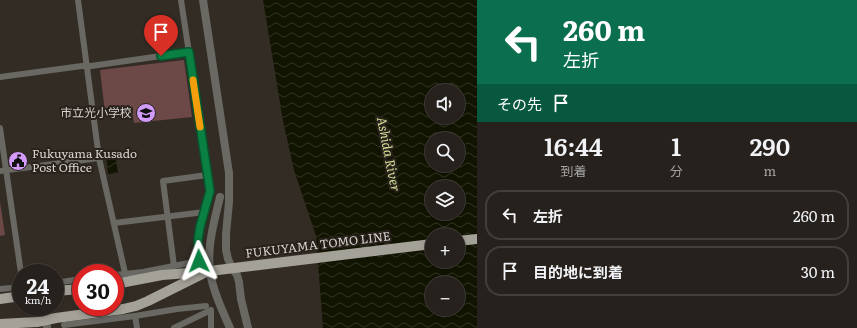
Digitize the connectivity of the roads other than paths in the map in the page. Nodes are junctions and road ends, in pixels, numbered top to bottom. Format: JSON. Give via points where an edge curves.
{"nodes":[{"id":1,"x":78,"y":0,"type":"edge"},
{"id":2,"x":181,"y":0,"type":"edge"},
{"id":3,"x":203,"y":0,"type":"edge"},
{"id":4,"x":189,"y":52,"type":"junction"},
{"id":5,"x":87,"y":66,"type":"junction"},
{"id":6,"x":0,"y":76,"type":"edge"},
{"id":7,"x":0,"y":128,"type":"edge"},
{"id":8,"x":99,"y":158,"type":"junction"},
{"id":9,"x":3,"y":171,"type":"edge"},
{"id":10,"x":207,"y":175,"type":"junction"},
{"id":11,"x":220,"y":197,"type":"dead end"},
{"id":12,"x":205,"y":212,"type":"junction"},
{"id":13,"x":167,"y":216,"type":"junction"},
{"id":14,"x":114,"y":223,"type":"junction"},
{"id":15,"x":477,"y":239,"type":"edge"},
{"id":16,"x":465,"y":240,"type":"edge"},
{"id":17,"x":425,"y":245,"type":"edge"},
{"id":18,"x":19,"y":264,"type":"edge"},
{"id":19,"x":174,"y":266,"type":"junction"},
{"id":20,"x":236,"y":268,"type":"junction"},
{"id":21,"x":206,"y":272,"type":"junction"},
{"id":22,"x":125,"y":274,"type":"joint"},
{"id":23,"x":124,"y":282,"type":"edge"},
{"id":24,"x":12,"y":288,"type":"edge"},
{"id":25,"x":0,"y":289,"type":"edge"},
{"id":26,"x":12,"y":297,"type":"edge"},
{"id":27,"x":0,"y":298,"type":"edge"},
{"id":28,"x":206,"y":306,"type":"dead end"},
{"id":29,"x":124,"y":309,"type":"edge"},
{"id":30,"x":87,"y":316,"type":"edge"},
{"id":31,"x":99,"y":316,"type":"edge"},
{"id":32,"x":124,"y":316,"type":"edge"},
{"id":33,"x":135,"y":316,"type":"junction"},
{"id":34,"x":0,"y":324,"type":"edge"},
{"id":35,"x":47,"y":324,"type":"edge"},
{"id":36,"x":64,"y":325,"type":"dead end"},
{"id":37,"x":137,"y":328,"type":"edge"},
{"id":38,"x":174,"y":328,"type":"edge"},
{"id":39,"x":211,"y":328,"type":"edge"},
{"id":40,"x":230,"y":328,"type":"edge"},
{"id":41,"x":248,"y":328,"type":"edge"}],
"edges":[{"from":1,"to":5,"type":"street"},
{"from":2,"to":4,"type":"street"},
{"from":3,"to":20,"type":"street","via":[[229,173],[226,250],[228,259]]},
{"from":4,"to":5,"type":"street"},
{"from":4,"to":10,"type":"street"},
{"from":5,"to":6,"type":"street"},
{"from":5,"to":8,"type":"street"},
{"from":7,"to":9,"type":"street"},
{"from":8,"to":9,"type":"street"},
{"from":8,"to":14,"type":"street"},
{"from":9,"to":18,"type":"street"},
{"from":10,"to":12,"type":"street","via":[[210,191]]},
{"from":10,"to":13,"type":"street","via":[[163,181]]},
{"from":11,"to":40,"type":"street","via":[[208,262],[212,284]]},
{"from":12,"to":13,"type":"street"},
{"from":12,"to":19,"type":"street","via":[[198,240],[199,261]]},
{"from":13,"to":14,"type":"street"},
{"from":13,"to":19,"type":"street"},
{"from":14,"to":22,"type":"street"},
{"from":15,"to":16,"type":"main road"},
{"from":17,"to":20,"type":"main road","name":"FUKUYAMA TOMO LINE"},
{"from":19,"to":22,"type":"street"},
{"from":20,"to":21,"type":"main road","name":"FUKUYAMA TOMO LINE","bridge":true},
{"from":20,"to":41,"type":"street"},
{"from":21,"to":23,"type":"main road","name":"FUKUYAMA TOMO LINE","via":[[162,275]]},
{"from":21,"to":29,"type":"main road","name":"FUKUYAMA TOMO LINE","via":[[159,296]]},
{"from":24,"to":25,"type":"street"},
{"from":26,"to":27,"type":"main road"},
{"from":28,"to":33,"type":"street"},
{"from":30,"to":35,"type":"main road","name":"FUKUYAMA TOMO LINE","via":[[56,318]]},
{"from":31,"to":36,"type":"street"},
{"from":32,"to":33,"type":"street"},
{"from":33,"to":37,"type":"street"},
{"from":34,"to":35,"type":"main road","name":"FUKUYAMA TOMO LINE"},
{"from":38,"to":39,"type":"street","via":[[211,310]]}]}
